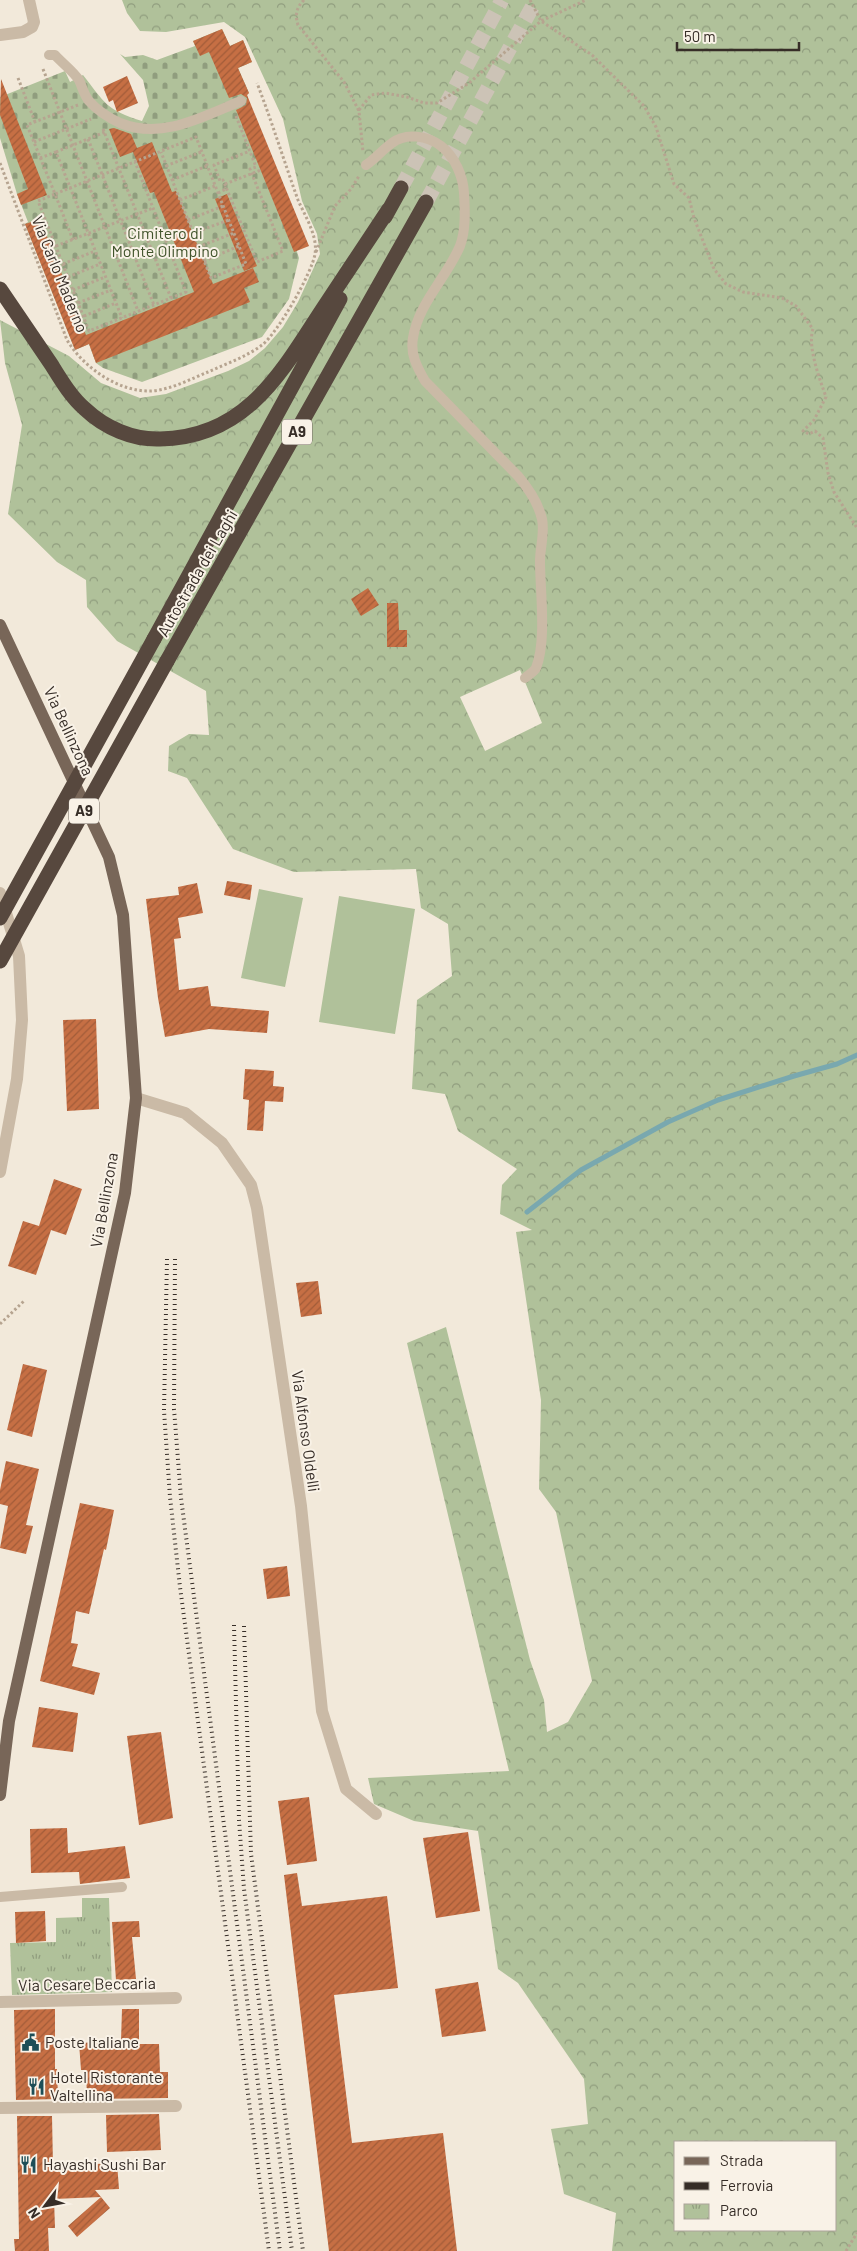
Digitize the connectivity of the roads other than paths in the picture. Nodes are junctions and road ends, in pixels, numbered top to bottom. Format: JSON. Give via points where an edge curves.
{"nodes":[{"id":1,"x":29,"y":0,"type":"edge"},
{"id":2,"x":0,"y":35,"type":"edge"},
{"id":3,"x":49,"y":55,"type":"dead end"},
{"id":4,"x":241,"y":101,"type":"dead end"},
{"id":5,"x":366,"y":165,"type":"road end"},
{"id":6,"x":401,"y":188,"type":"tunnel mouth"},
{"id":7,"x":426,"y":202,"type":"tunnel mouth"},
{"id":8,"x":389,"y":209,"type":"junction"},
{"id":9,"x":0,"y":289,"type":"edge"},
{"id":10,"x":0,"y":625,"type":"edge"},
{"id":11,"x":525,"y":678,"type":"dead end"},
{"id":12,"x":0,"y":893,"type":"edge"},
{"id":13,"x":0,"y":918,"type":"edge"},
{"id":14,"x":0,"y":961,"type":"edge"},
{"id":15,"x":136,"y":1098,"type":"junction"},
{"id":16,"x":0,"y":1172,"type":"edge"},
{"id":17,"x":0,"y":1795,"type":"edge"},
{"id":18,"x":376,"y":1814,"type":"dead end"},
{"id":19,"x":122,"y":1887,"type":"dead end"},
{"id":20,"x":0,"y":1897,"type":"edge"},
{"id":21,"x":176,"y":1998,"type":"dead end"},
{"id":22,"x":0,"y":2002,"type":"edge"},
{"id":23,"x":176,"y":2106,"type":"dead end"},
{"id":24,"x":0,"y":2108,"type":"edge"}],
"edges":[{"from":1,"to":2,"type":"street","via":[[34,22],[32,27]]},
{"from":3,"to":4,"type":"lane","via":[[55,55],[78,78],[88,100],[102,113],[132,128],[165,129]]},
{"from":5,"to":11,"type":"lane","via":[[393,142],[405,137],[421,137],[433,140],[443,148],[458,171],[465,211],[460,245],[422,313],[412,348],[416,365],[425,380],[530,489],[537,503],[542,520],[539,654],[535,670]]},
{"from":6,"to":8,"type":"highway","name":"Autostrada dei Laghi","number":"A9"},
{"from":7,"to":14,"type":"highway","name":"Autostrada dei Laghi","number":"A9","bridge":true},
{"from":8,"to":9,"type":"highway","via":[[270,386],[227,422],[193,436],[154,440],[133,436],[92,415],[68,390]]},
{"from":8,"to":13,"type":"highway","name":"Autostrada dei Laghi","number":"A9","bridge":true},
{"from":10,"to":15,"type":"main road","name":"Via Bellinzona","via":[[109,856],[123,915]]},
{"from":12,"to":16,"type":"street","via":[[19,956],[22,1020],[17,1079]]},
{"from":15,"to":17,"type":"main road","name":"Via Bellinzona","via":[[125,1193],[8,1721]]},
{"from":15,"to":18,"type":"street","name":"Via Alfonso Oldelli","via":[[185,1113],[222,1143],[251,1184],[258,1208],[300,1506],[322,1711],[346,1789]]},
{"from":19,"to":20,"type":"lane"},
{"from":21,"to":22,"type":"street","name":"Via Cesare Beccaria"},
{"from":23,"to":24,"type":"street"}]}
